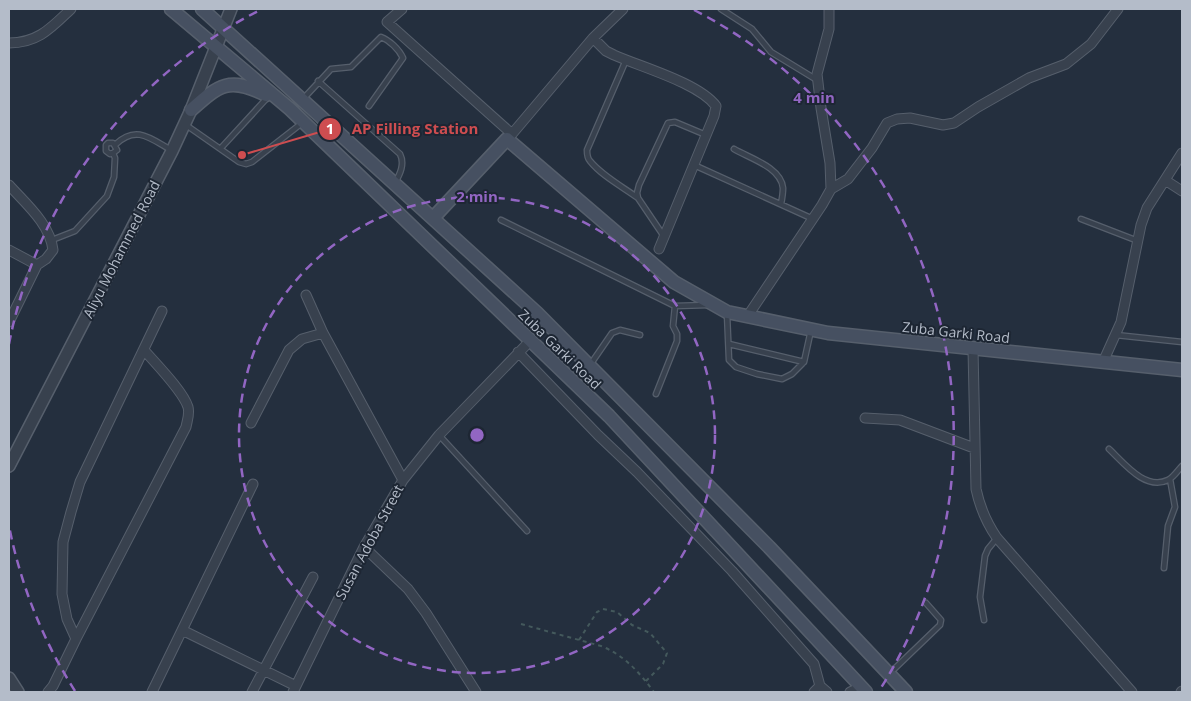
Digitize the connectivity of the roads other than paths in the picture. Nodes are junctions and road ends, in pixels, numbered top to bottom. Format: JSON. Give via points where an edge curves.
{"nodes":[{"id":1,"x":71,"y":9,"type":"edge"},
{"id":2,"x":171,"y":9,"type":"edge"},
{"id":3,"x":202,"y":9,"type":"edge"},
{"id":4,"x":230,"y":9,"type":"edge"},
{"id":5,"x":402,"y":9,"type":"edge"},
{"id":6,"x":623,"y":9,"type":"edge"},
{"id":7,"x":721,"y":9,"type":"edge"},
{"id":8,"x":829,"y":9,"type":"edge"},
{"id":9,"x":1118,"y":9,"type":"edge"},
{"id":10,"x":224,"y":28,"type":"junction"},
{"id":11,"x":593,"y":38,"type":"junction"},
{"id":12,"x":9,"y":43,"type":"edge"},
{"id":13,"x":215,"y":46,"type":"junction"},
{"id":14,"x":626,"y":60,"type":"junction"},
{"id":15,"x":318,"y":81,"type":"junction"},
{"id":16,"x":818,"y":81,"type":"junction"},
{"id":17,"x":268,"y":96,"type":"junction"},
{"id":18,"x":302,"y":100,"type":"junction"},
{"id":19,"x":369,"y":106,"type":"dead end"},
{"id":20,"x":290,"y":109,"type":"junction"},
{"id":21,"x":191,"y":110,"type":"junction"},
{"id":22,"x":303,"y":122,"type":"junction"},
{"id":23,"x":185,"y":124,"type":"junction"},
{"id":24,"x":706,"y":135,"type":"junction"},
{"id":25,"x":509,"y":136,"type":"junction"},
{"id":26,"x":116,"y":144,"type":"junction"},
{"id":27,"x":221,"y":148,"type":"junction"},
{"id":28,"x":734,"y":149,"type":"dead end"},
{"id":29,"x":172,"y":150,"type":"junction"},
{"id":30,"x":1182,"y":153,"type":"edge"},
{"id":31,"x":113,"y":154,"type":"junction"},
{"id":32,"x":693,"y":165,"type":"junction"},
{"id":33,"x":1165,"y":180,"type":"junction"},
{"id":34,"x":395,"y":184,"type":"junction"},
{"id":35,"x":9,"y":185,"type":"edge"},
{"id":36,"x":831,"y":188,"type":"junction"},
{"id":37,"x":1182,"y":191,"type":"edge"},
{"id":38,"x":638,"y":198,"type":"junction"},
{"id":39,"x":781,"y":204,"type":"junction"},
{"id":40,"x":433,"y":218,"type":"junction"},
{"id":41,"x":814,"y":218,"type":"junction"},
{"id":42,"x":1081,"y":219,"type":"dead end"},
{"id":43,"x":501,"y":220,"type":"dead end"},
{"id":44,"x":664,"y":235,"type":"junction"},
{"id":45,"x":52,"y":240,"type":"junction"},
{"id":46,"x":1138,"y":241,"type":"junction"},
{"id":47,"x":658,"y":249,"type":"dead end"},
{"id":48,"x":9,"y":250,"type":"edge"},
{"id":49,"x":37,"y":265,"type":"junction"},
{"id":50,"x":306,"y":295,"type":"dead end"},
{"id":51,"x":714,"y":304,"type":"junction"},
{"id":52,"x":674,"y":306,"type":"junction"},
{"id":53,"x":162,"y":311,"type":"dead end"},
{"id":54,"x":727,"y":312,"type":"junction"},
{"id":55,"x":747,"y":318,"type":"junction"},
{"id":56,"x":9,"y":322,"type":"edge"},
{"id":57,"x":811,"y":330,"type":"junction"},
{"id":58,"x":323,"y":333,"type":"junction"},
{"id":59,"x":1116,"y":334,"type":"junction"},
{"id":60,"x":640,"y":335,"type":"dead end"},
{"id":61,"x":530,"y":340,"type":"junction"},
{"id":62,"x":1182,"y":342,"type":"edge"},
{"id":63,"x":729,"y":344,"type":"junction"},
{"id":64,"x":973,"y":349,"type":"junction"},
{"id":65,"x":144,"y":350,"type":"junction"},
{"id":66,"x":518,"y":352,"type":"junction"},
{"id":67,"x":804,"y":362,"type":"junction"},
{"id":68,"x":1104,"y":362,"type":"junction"},
{"id":69,"x":590,"y":366,"type":"junction"},
{"id":70,"x":1182,"y":370,"type":"edge"},
{"id":71,"x":656,"y":394,"type":"dead end"},
{"id":72,"x":865,"y":418,"type":"dead end"},
{"id":73,"x":251,"y":424,"type":"dead end"},
{"id":74,"x":439,"y":435,"type":"junction"},
{"id":75,"x":974,"y":448,"type":"junction"},
{"id":76,"x":1109,"y":449,"type":"dead end"},
{"id":77,"x":9,"y":466,"type":"edge"},
{"id":78,"x":1182,"y":466,"type":"edge"},
{"id":79,"x":1170,"y":479,"type":"junction"},
{"id":80,"x":403,"y":480,"type":"junction"},
{"id":81,"x":252,"y":484,"type":"dead end"},
{"id":82,"x":527,"y":531,"type":"dead end"},
{"id":83,"x":997,"y":538,"type":"junction"},
{"id":84,"x":364,"y":547,"type":"junction"},
{"id":85,"x":1164,"y":568,"type":"dead end"},
{"id":86,"x":313,"y":577,"type":"dead end"},
{"id":87,"x":926,"y":603,"type":"dead end"},
{"id":88,"x":984,"y":620,"type":"dead end"},
{"id":89,"x":182,"y":630,"type":"junction"},
{"id":90,"x":76,"y":639,"type":"junction"},
{"id":91,"x":263,"y":670,"type":"junction"},
{"id":92,"x":889,"y":674,"type":"junction"},
{"id":93,"x":9,"y":678,"type":"edge"},
{"id":94,"x":294,"y":689,"type":"edge"},
{"id":95,"x":14,"y":690,"type":"edge"},
{"id":96,"x":821,"y":690,"type":"edge"},
{"id":97,"x":859,"y":690,"type":"edge"},
{"id":98,"x":48,"y":692,"type":"edge"},
{"id":99,"x":152,"y":692,"type":"edge"},
{"id":100,"x":252,"y":692,"type":"edge"},
{"id":101,"x":476,"y":692,"type":"edge"},
{"id":102,"x":906,"y":692,"type":"edge"},
{"id":103,"x":1132,"y":692,"type":"edge"}],
"edges":[{"from":1,"to":12,"type":"street","via":[[41,36],[22,43]]},
{"from":2,"to":13,"type":"main road","name":"Zuba Garki Road"},
{"from":3,"to":10,"type":"main road","name":"Zuba Garki Road"},
{"from":4,"to":10,"type":"street","name":"Aliyu Mohammed Road"},
{"from":5,"to":25,"type":"street","via":[[387,22]]},
{"from":6,"to":11,"type":"street"},
{"from":7,"to":16,"type":"lane","via":[[752,29],[771,52]]},
{"from":8,"to":16,"type":"street","via":[[829,29]]},
{"from":9,"to":36,"type":"street","via":[[1091,44],[1066,64],[1029,78],[954,123],[943,125],[910,118],[887,123],[848,179]]},
{"from":10,"to":13,"type":"street","name":"Aliyu Mohammed Road"},
{"from":10,"to":18,"type":"main road","name":"Zuba Garki Road"},
{"from":11,"to":14,"type":"street","via":[[606,51]]},
{"from":11,"to":25,"type":"street"},
{"from":13,"to":20,"type":"main road","name":"Zuba Garki Road"},
{"from":13,"to":21,"type":"street","name":"Aliyu Mohammed Road"},
{"from":14,"to":24,"type":"street","via":[[688,86],[711,100],[716,106]]},
{"from":14,"to":38,"type":"lane","via":[[587,156]]},
{"from":15,"to":18,"type":"lane"},
{"from":15,"to":19,"type":"lane","via":[[331,69],[351,67],[377,39],[385,38],[403,58]]},
{"from":15,"to":34,"type":"lane","via":[[400,154],[403,159],[401,172]]},
{"from":16,"to":36,"type":"street"},
{"from":17,"to":20,"type":"main road"},
{"from":17,"to":21,"type":"main road","via":[[250,88],[226,85],[214,89]]},
{"from":17,"to":27,"type":"lane"},
{"from":18,"to":34,"type":"main road","name":"Zuba Garki Road"},
{"from":20,"to":22,"type":"main road","name":"Zuba Garki Road"},
{"from":21,"to":23,"type":"street","name":"Aliyu Mohammed Road"},
{"from":22,"to":27,"type":"lane","via":[[246,164],[238,162]]},
{"from":22,"to":61,"type":"main road","name":"Zuba Garki Road"},
{"from":23,"to":27,"type":"lane"},
{"from":23,"to":29,"type":"street","name":"Aliyu Mohammed Road"},
{"from":24,"to":32,"type":"street"},
{"from":24,"to":38,"type":"lane","via":[[675,122],[668,123],[639,185]]},
{"from":25,"to":40,"type":"main road"},
{"from":25,"to":51,"type":"main road","name":"Zuba Garki Road","via":[[674,282]]},
{"from":26,"to":29,"type":"lane","via":[[124,136],[141,134]]},
{"from":26,"to":31,"type":"lane","via":[[117,150]]},
{"from":26,"to":31,"type":"lane","via":[[106,145],[106,150]]},
{"from":28,"to":39,"type":"lane","via":[[775,172],[783,188]]},
{"from":29,"to":77,"type":"street","name":"Aliyu Mohammed Road"},
{"from":30,"to":33,"type":"street"},
{"from":31,"to":45,"type":"lane","via":[[114,177],[107,196],[75,231]]},
{"from":32,"to":39,"type":"lane"},
{"from":32,"to":44,"type":"street"},
{"from":33,"to":37,"type":"street"},
{"from":33,"to":46,"type":"street","via":[[1147,208]]},
{"from":34,"to":40,"type":"main road","name":"Zuba Garki Road"},
{"from":35,"to":45,"type":"street","via":[[43,223]]},
{"from":36,"to":41,"type":"street"},
{"from":38,"to":44,"type":"lane"},
{"from":39,"to":41,"type":"lane"},
{"from":40,"to":69,"type":"main road","name":"Zuba Garki Road"},
{"from":41,"to":55,"type":"street"},
{"from":42,"to":46,"type":"lane"},
{"from":43,"to":52,"type":"lane"},
{"from":44,"to":47,"type":"street"},
{"from":45,"to":49,"type":"street","via":[[54,250]]},
{"from":46,"to":59,"type":"street"},
{"from":48,"to":49,"type":"street"},
{"from":49,"to":56,"type":"street"},
{"from":50,"to":58,"type":"street"},
{"from":51,"to":52,"type":"lane"},
{"from":51,"to":54,"type":"main road","name":"Zuba Garki Road"},
{"from":52,"to":71,"type":"lane","via":[[673,326],[677,341]]},
{"from":53,"to":65,"type":"street"},
{"from":54,"to":55,"type":"main road","name":"Zuba Garki Road"},
{"from":54,"to":63,"type":"lane"},
{"from":55,"to":57,"type":"main road","name":"Zuba Garki Road"},
{"from":57,"to":64,"type":"main road","name":"Zuba Garki Road"},
{"from":57,"to":67,"type":"lane"},
{"from":58,"to":73,"type":"street","via":[[302,339],[289,350]]},
{"from":58,"to":80,"type":"street"},
{"from":59,"to":62,"type":"lane"},
{"from":59,"to":68,"type":"street"},
{"from":60,"to":69,"type":"lane","via":[[620,330],[612,333]]},
{"from":61,"to":66,"type":"street","name":"Susan Adoba Street"},
{"from":61,"to":97,"type":"main road","name":"Zuba Garki Road","via":[[609,416]]},
{"from":63,"to":67,"type":"lane"},
{"from":63,"to":67,"type":"lane","via":[[729,360],[736,368],[757,374],[782,379]]},
{"from":64,"to":68,"type":"main road","name":"Zuba Garki Road"},
{"from":64,"to":75,"type":"street"},
{"from":65,"to":90,"type":"street","via":[[80,482],[63,542],[62,594],[66,619]]},
{"from":65,"to":90,"type":"street","via":[[188,408],[186,427]]},
{"from":66,"to":74,"type":"street","name":"Susan Adoba Street"},
{"from":66,"to":96,"type":"street","via":[[732,571],[814,664]]},
{"from":68,"to":70,"type":"main road","name":"Zuba Garki Road"},
{"from":69,"to":92,"type":"main road","name":"Zuba Garki Road"},
{"from":72,"to":75,"type":"street","via":[[900,420]]},
{"from":74,"to":80,"type":"street","name":"Susan Adoba Street"},
{"from":74,"to":82,"type":"lane"},
{"from":75,"to":83,"type":"street","via":[[980,508]]},
{"from":76,"to":79,"type":"lane","via":[[1141,478],[1151,482]]},
{"from":78,"to":79,"type":"lane"},
{"from":79,"to":85,"type":"lane","via":[[1175,506],[1168,526]]},
{"from":80,"to":84,"type":"street","name":"Susan Adoba Street"},
{"from":81,"to":89,"type":"street"},
{"from":83,"to":88,"type":"lane","via":[[984,556],[980,597]]},
{"from":83,"to":103,"type":"street"},
{"from":84,"to":94,"type":"street","name":"Susan Adoba Street"},
{"from":84,"to":101,"type":"street","via":[[408,589]]},
{"from":86,"to":91,"type":"street"},
{"from":87,"to":92,"type":"lane","via":[[939,616],[940,625]]},
{"from":89,"to":91,"type":"street"},
{"from":89,"to":99,"type":"street"},
{"from":90,"to":98,"type":"street","via":[[54,686]]},
{"from":91,"to":94,"type":"street"},
{"from":91,"to":100,"type":"street"},
{"from":92,"to":102,"type":"main road","name":"Zuba Garki Road"},
{"from":93,"to":95,"type":"street"}]}
